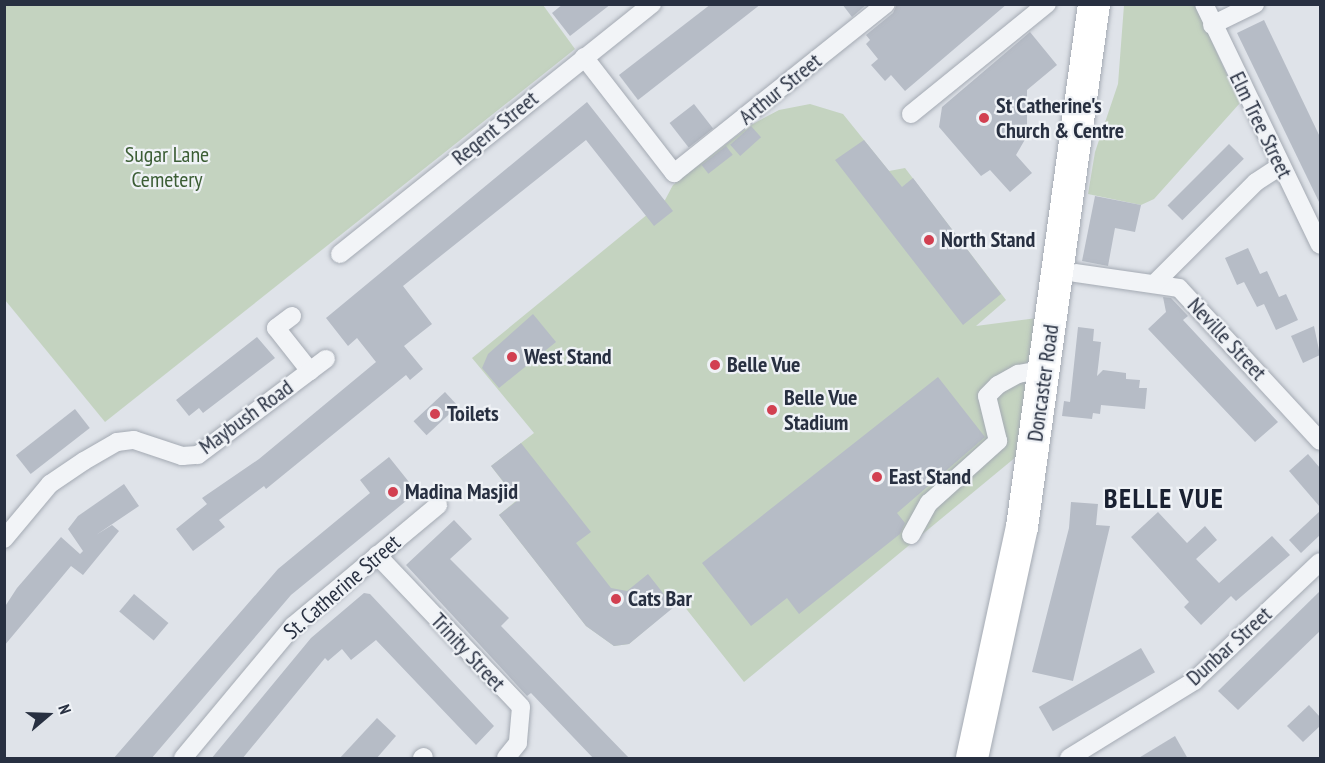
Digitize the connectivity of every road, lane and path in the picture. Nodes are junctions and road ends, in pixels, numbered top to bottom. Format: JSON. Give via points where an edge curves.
{"nodes":[{"id":1,"x":652,"y":4,"type":"edge"},
{"id":2,"x":886,"y":4,"type":"edge"},
{"id":3,"x":1047,"y":4,"type":"edge"},
{"id":4,"x":1094,"y":4,"type":"edge"},
{"id":5,"x":1204,"y":4,"type":"edge"},
{"id":6,"x":1255,"y":4,"type":"edge"},
{"id":7,"x":1212,"y":26,"type":"junction"},
{"id":8,"x":584,"y":57,"type":"junction"},
{"id":9,"x":911,"y":114,"type":"dead end"},
{"id":10,"x":1281,"y":166,"type":"junction"},
{"id":11,"x":1320,"y":245,"type":"edge"},
{"id":12,"x":340,"y":254,"type":"dead end"},
{"id":13,"x":1076,"y":273,"type":"dead end"},
{"id":14,"x":1154,"y":284,"type":"junction"},
{"id":15,"x":292,"y":316,"type":"dead end"},
{"id":16,"x":326,"y":359,"type":"dead end"},
{"id":17,"x":1045,"y":369,"type":"junction"},
{"id":18,"x":310,"y":371,"type":"junction"},
{"id":19,"x":1320,"y":441,"type":"edge"},
{"id":20,"x":438,"y":505,"type":"dead end"},
{"id":21,"x":911,"y":535,"type":"dead end"},
{"id":22,"x":4,"y":539,"type":"edge"},
{"id":23,"x":377,"y":555,"type":"junction"},
{"id":24,"x":1320,"y":562,"type":"edge"},
{"id":25,"x":1073,"y":758,"type":"edge"},
{"id":26,"x":183,"y":759,"type":"edge"},
{"id":27,"x":506,"y":759,"type":"edge"},
{"id":28,"x":972,"y":759,"type":"edge"}],
"edges":[{"from":1,"to":8,"type":"street","name":"Regent Street"},
{"from":2,"to":8,"type":"street","name":"Arthur Street","via":[[674,173]]},
{"from":3,"to":9,"type":"street"},
{"from":4,"to":17,"type":"highway","name":"Doncaster Road"},
{"from":5,"to":7,"type":"street","name":"Elm Tree Street"},
{"from":6,"to":7,"type":"street"},
{"from":7,"to":10,"type":"street","name":"Elm Tree Street"},
{"from":8,"to":12,"type":"street","name":"Regent Street"},
{"from":10,"to":11,"type":"street","name":"Elm Tree Street"},
{"from":10,"to":14,"type":"street","via":[[1256,182]]},
{"from":13,"to":14,"type":"street","name":"Neville Street"},
{"from":14,"to":19,"type":"street","name":"Neville Street","via":[[1179,288]]},
{"from":15,"to":18,"type":"street","name":"Maybush Road","via":[[276,327]]},
{"from":16,"to":18,"type":"street","name":"Maybush Road"},
{"from":17,"to":21,"type":"street","via":[[1018,374],[987,396],[998,441],[929,502]]},
{"from":17,"to":28,"type":"highway","name":"Doncaster Road","via":[[1022,528]]},
{"from":18,"to":22,"type":"street","name":"Maybush Road","via":[[198,455],[182,456],[134,440],[117,442],[50,484]]},
{"from":20,"to":23,"type":"street","name":"St. Catherine Street"},
{"from":23,"to":26,"type":"street","name":"St. Catherine Street","via":[[293,626]]},
{"from":23,"to":27,"type":"street","name":"Trinity Street","via":[[521,707],[518,743]]},
{"from":24,"to":25,"type":"street","name":"Dunbar Street","via":[[1194,681]]}]}
